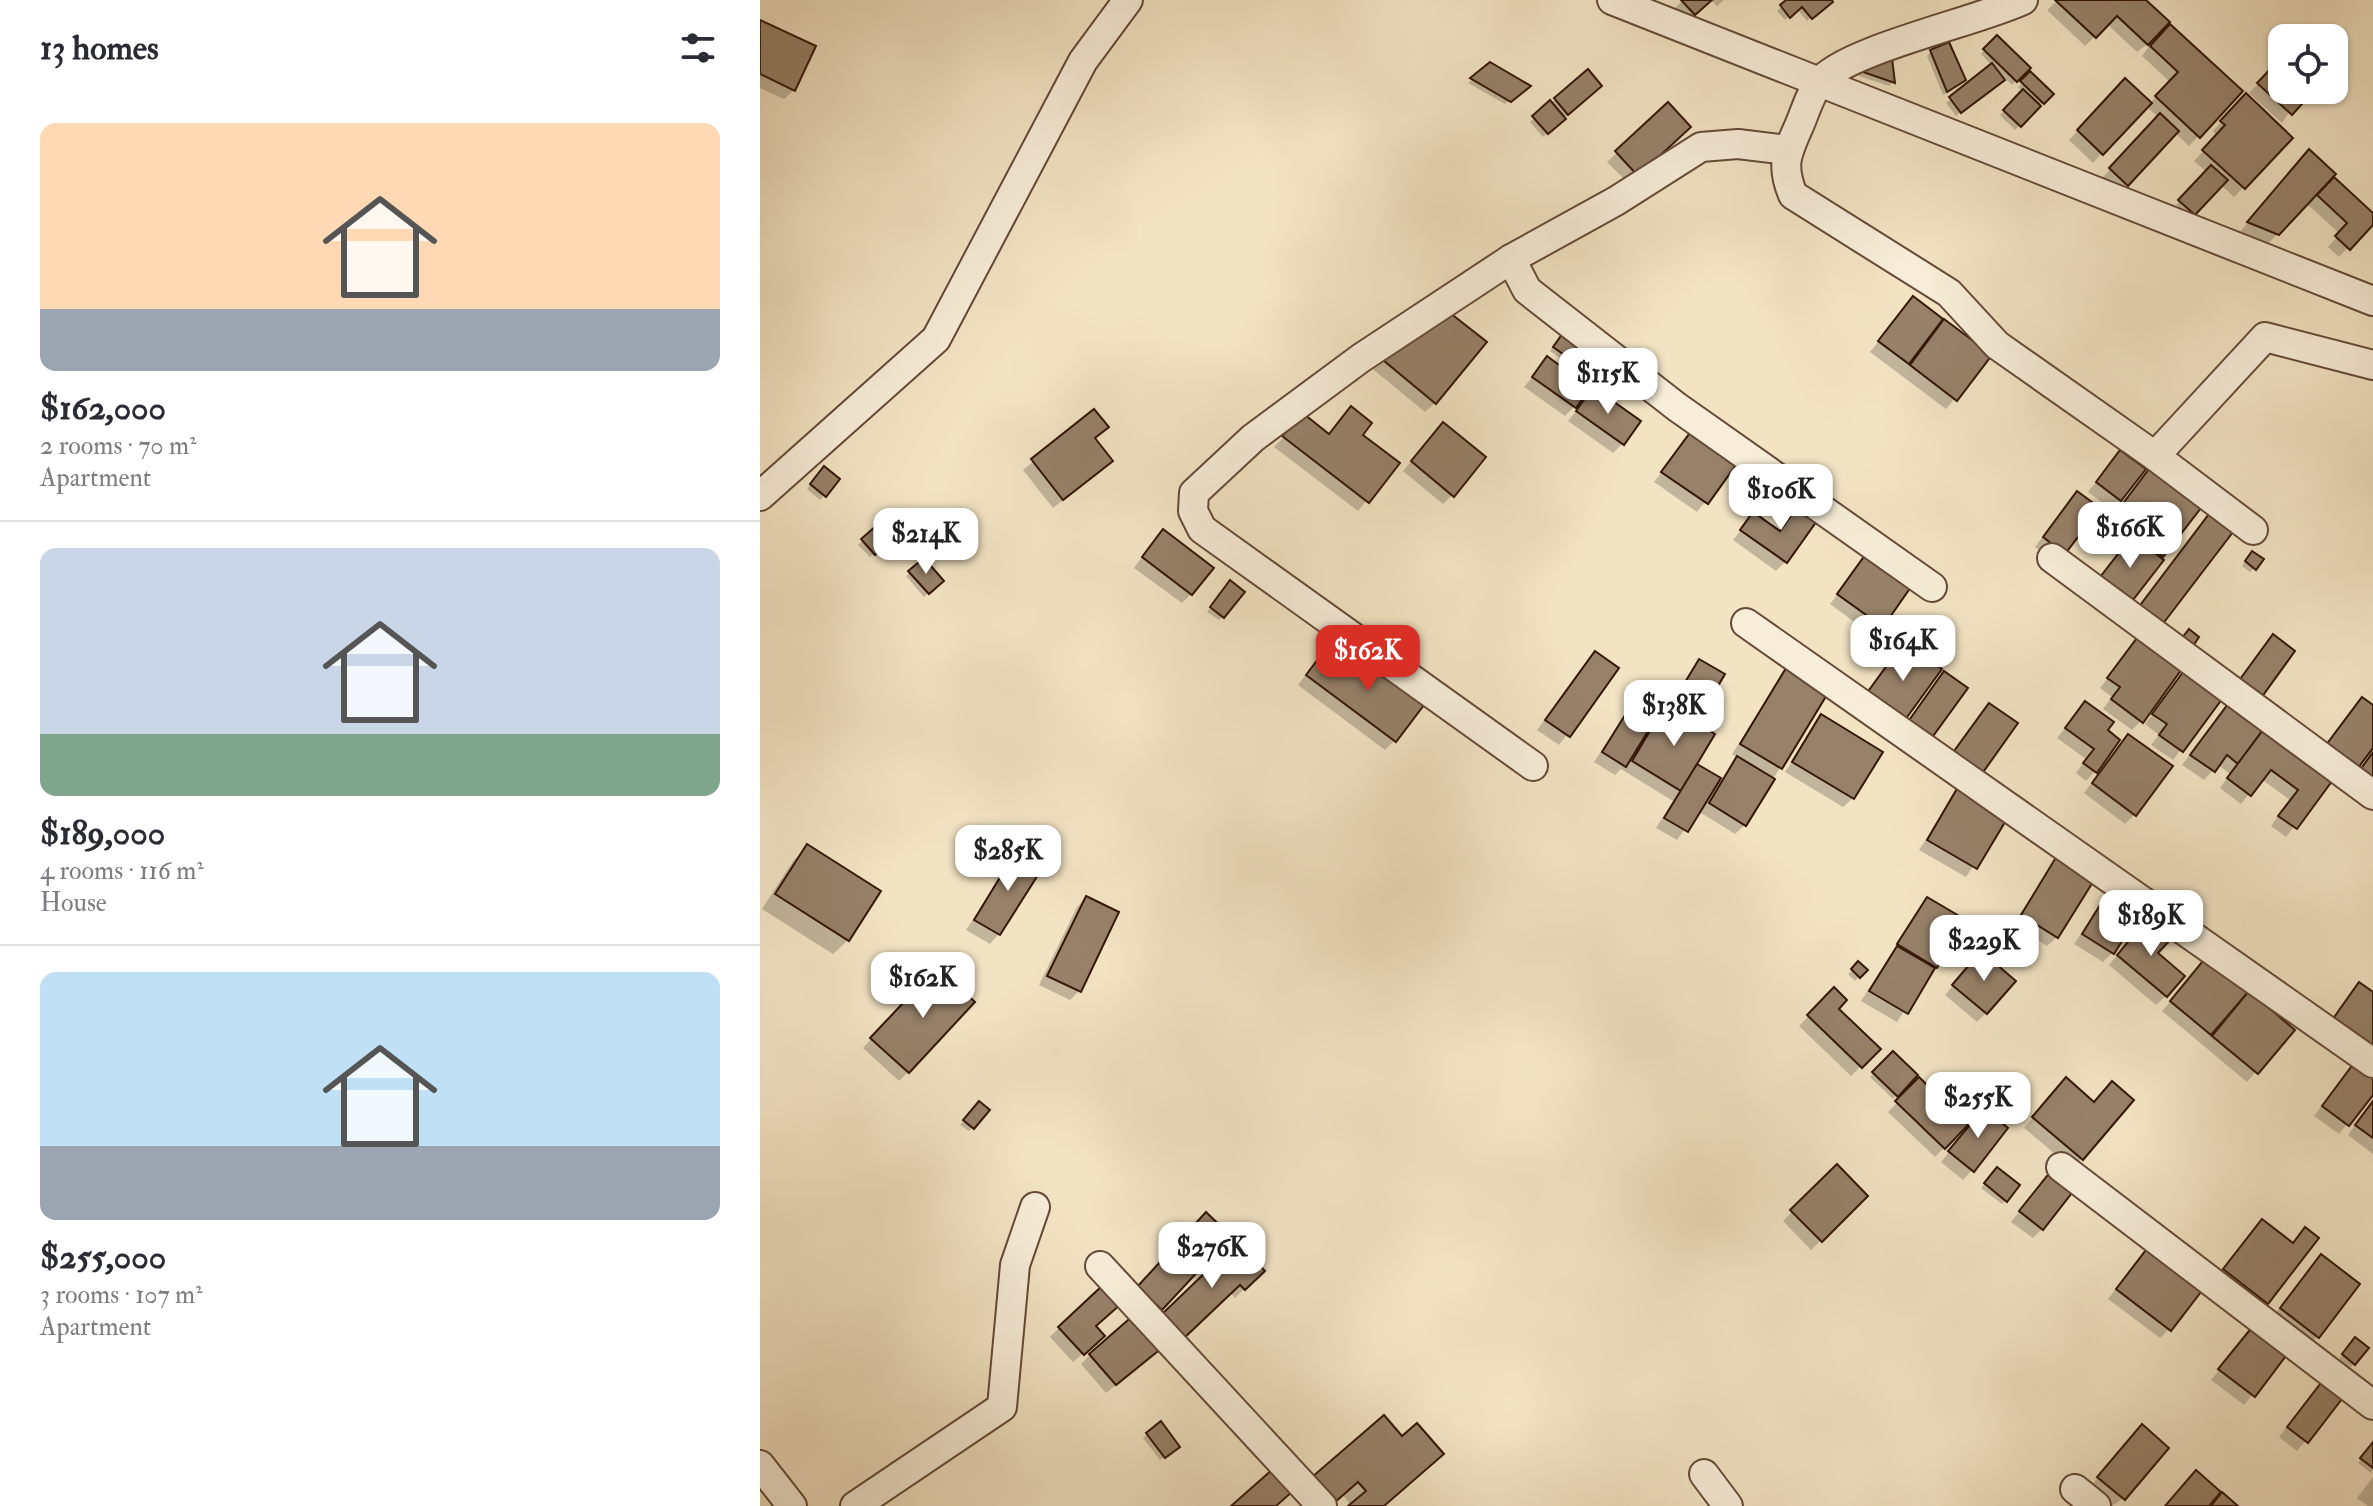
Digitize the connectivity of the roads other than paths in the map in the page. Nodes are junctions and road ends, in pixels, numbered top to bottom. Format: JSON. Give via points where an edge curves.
{"nodes":[{"id":1,"x":1128,"y":0,"type":"edge"},
{"id":2,"x":1612,"y":0,"type":"edge"},
{"id":3,"x":2023,"y":0,"type":"edge"},
{"id":4,"x":1820,"y":81,"type":"junction"},
{"id":5,"x":1788,"y":150,"type":"junction"},
{"id":6,"x":1511,"y":259,"type":"junction"},
{"id":7,"x":2373,"y":301,"type":"edge"},
{"id":8,"x":2373,"y":365,"type":"edge"},
{"id":9,"x":2155,"y":456,"type":"junction"},
{"id":10,"x":760,"y":496,"type":"edge"},
{"id":11,"x":2253,"y":530,"type":"dead end"},
{"id":12,"x":2052,"y":558,"type":"dead end"},
{"id":13,"x":1932,"y":587,"type":"dead end"},
{"id":14,"x":1746,"y":623,"type":"dead end"},
{"id":15,"x":1533,"y":766,"type":"dead end"},
{"id":16,"x":2373,"y":795,"type":"edge"},
{"id":17,"x":2373,"y":1063,"type":"edge"},
{"id":18,"x":2061,"y":1167,"type":"dead end"},
{"id":19,"x":1035,"y":1207,"type":"dead end"},
{"id":20,"x":1100,"y":1266,"type":"dead end"},
{"id":21,"x":2373,"y":1405,"type":"edge"},
{"id":22,"x":760,"y":1465,"type":"edge"},
{"id":23,"x":1704,"y":1474,"type":"dead end"},
{"id":24,"x":792,"y":1506,"type":"edge"},
{"id":25,"x":855,"y":1506,"type":"edge"},
{"id":26,"x":1322,"y":1506,"type":"edge"},
{"id":27,"x":1728,"y":1506,"type":"edge"}],
"edges":[{"from":1,"to":10,"type":"street","via":[[1083,61],[936,339]]},
{"from":2,"to":4,"type":"street"},
{"from":3,"to":4,"type":"street","via":[[1865,54]]},
{"from":4,"to":5,"type":"street"},
{"from":4,"to":7,"type":"street"},
{"from":5,"to":6,"type":"street","via":[[1738,144],[1701,147]]},
{"from":5,"to":9,"type":"street","via":[[1784,174],[1793,195],[1949,293],[1997,345]]},
{"from":6,"to":13,"type":"street","via":[[1527,290],[1664,398]]},
{"from":6,"to":15,"type":"street","via":[[1361,358],[1253,438],[1194,493],[1193,511],[1202,529]]},
{"from":8,"to":9,"type":"street","via":[[2265,337]]},
{"from":9,"to":11,"type":"street"},
{"from":12,"to":16,"type":"street"},
{"from":14,"to":17,"type":"street"},
{"from":18,"to":21,"type":"street"},
{"from":19,"to":25,"type":"street","via":[[1015,1265],[1002,1407]]},
{"from":20,"to":26,"type":"street"},
{"from":22,"to":24,"type":"street"},
{"from":23,"to":27,"type":"street"}]}
